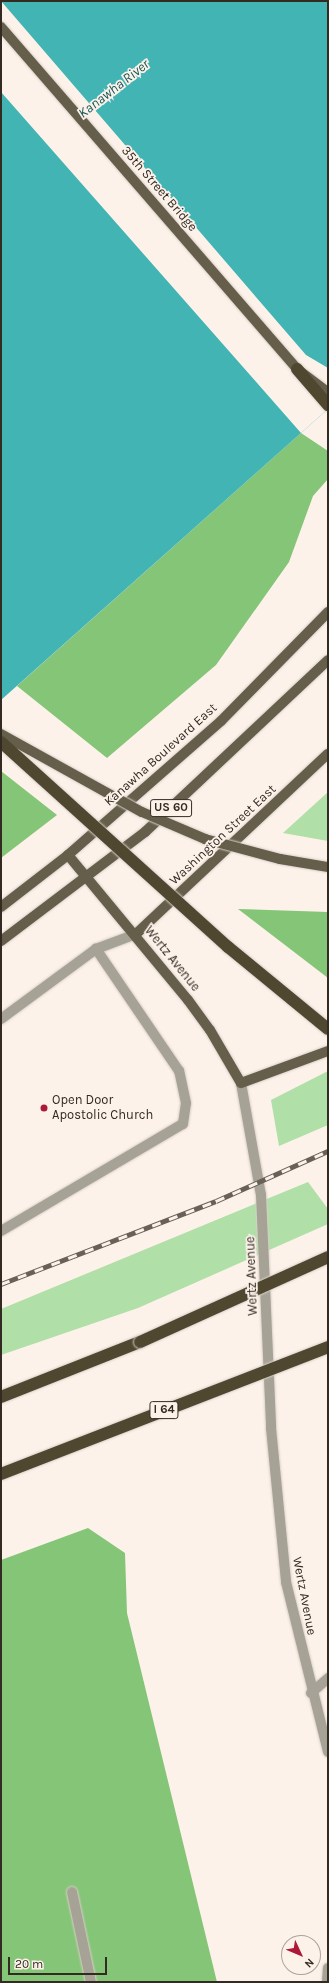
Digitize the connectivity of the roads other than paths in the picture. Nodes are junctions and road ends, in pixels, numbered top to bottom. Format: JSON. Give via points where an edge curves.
{"nodes":[{"id":1,"x":1,"y":27,"type":"edge"},
{"id":2,"x":297,"y":369,"type":"junction"},
{"id":3,"x":328,"y":392,"type":"edge"},
{"id":4,"x":328,"y":405,"type":"edge"},
{"id":5,"x":328,"y":612,"type":"edge"},
{"id":6,"x":328,"y":660,"type":"edge"},
{"id":7,"x":1,"y":734,"type":"edge"},
{"id":8,"x":1,"y":742,"type":"edge"},
{"id":9,"x":328,"y":754,"type":"edge"},
{"id":10,"x":68,"y":855,"type":"junction"},
{"id":11,"x":328,"y":867,"type":"edge"},
{"id":12,"x":85,"y":875,"type":"junction"},
{"id":13,"x":1,"y":906,"type":"edge"},
{"id":14,"x":136,"y":934,"type":"junction"},
{"id":15,"x":1,"y":941,"type":"edge"},
{"id":16,"x":96,"y":949,"type":"junction"},
{"id":17,"x":1,"y":1019,"type":"edge"},
{"id":18,"x":328,"y":1028,"type":"edge"},
{"id":19,"x":328,"y":1051,"type":"edge"},
{"id":20,"x":241,"y":1083,"type":"junction"},
{"id":21,"x":1,"y":1231,"type":"edge"},
{"id":22,"x":328,"y":1257,"type":"edge"},
{"id":23,"x":328,"y":1347,"type":"edge"},
{"id":24,"x":1,"y":1397,"type":"edge"},
{"id":25,"x":1,"y":1474,"type":"edge"},
{"id":26,"x":328,"y":1678,"type":"edge"},
{"id":27,"x":311,"y":1693,"type":"junction"},
{"id":28,"x":328,"y":1752,"type":"edge"},
{"id":29,"x":72,"y":1892,"type":"dead end"},
{"id":30,"x":328,"y":1968,"type":"edge"},
{"id":31,"x":91,"y":1982,"type":"edge"},
{"id":32,"x":327,"y":1982,"type":"edge"}],
"edges":[{"from":1,"to":2,"type":"main road","name":"35th Street Bridge"},
{"from":2,"to":3,"type":"main road","name":"35th Street Bridge"},
{"from":2,"to":4,"type":"highway"},
{"from":5,"to":10,"type":"main road","name":"Kanawha Boulevard East","number":"US 60","via":[[221,721]]},
{"from":6,"to":12,"type":"main road","number":"US 60","via":[[145,832]]},
{"from":7,"to":11,"type":"main road","bridge":true,"via":[[142,812],[205,838],[280,859]]},
{"from":8,"to":18,"type":"highway","bridge":true,"via":[[228,947]]},
{"from":9,"to":14,"type":"main road","name":"Washington Street East"},
{"from":10,"to":12,"type":"main road","name":"Wertz Avenue"},
{"from":10,"to":13,"type":"main road","name":"Kanawha Boulevard East","number":"US 60"},
{"from":12,"to":14,"type":"main road","name":"Wertz Avenue"},
{"from":12,"to":15,"type":"main road","number":"US 60"},
{"from":14,"to":16,"type":"street"},
{"from":14,"to":20,"type":"main road","name":"Wertz Avenue","via":[[210,1030]]},
{"from":16,"to":17,"type":"street"},
{"from":16,"to":21,"type":"street","via":[[179,1071],[186,1103],[183,1124]]},
{"from":19,"to":20,"type":"main road"},
{"from":20,"to":27,"type":"street","name":"Wertz Avenue","via":[[262,1195],[271,1428],[286,1582]]},
{"from":22,"to":24,"type":"highway","bridge":true,"via":[[140,1342]]},
{"from":23,"to":25,"type":"highway","number":"I 64","bridge":true},
{"from":26,"to":27,"type":"street"},
{"from":27,"to":28,"type":"street","name":"Wertz Avenue"},
{"from":29,"to":31,"type":"street"},
{"from":30,"to":32,"type":"street"}]}
